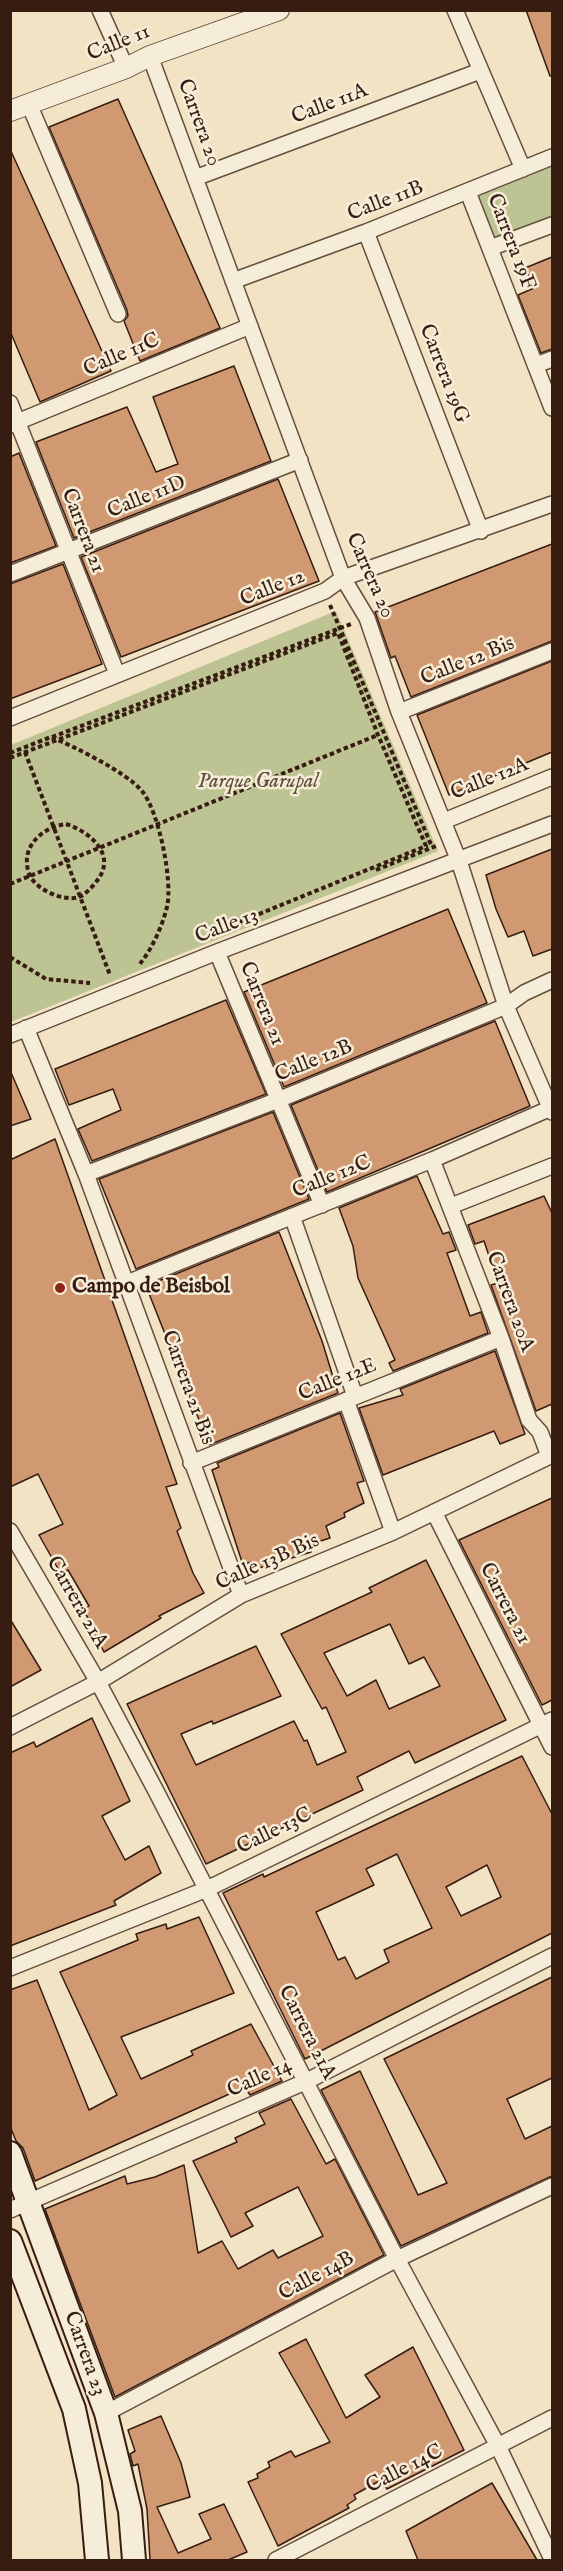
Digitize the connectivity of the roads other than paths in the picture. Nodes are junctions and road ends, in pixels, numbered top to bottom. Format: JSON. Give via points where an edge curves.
{"nodes":[{"id":1,"x":100,"y":10,"type":"edge"},
{"id":2,"x":455,"y":10,"type":"edge"},
{"id":3,"x":273,"y":12,"type":"edge"},
{"id":4,"x":150,"y":56,"type":"junction"},
{"id":5,"x":126,"y":68,"type":"junction"},
{"id":6,"x":480,"y":71,"type":"junction"},
{"id":7,"x":29,"y":104,"type":"junction"},
{"id":8,"x":10,"y":111,"type":"edge"},
{"id":9,"x":552,"y":158,"type":"edge"},
{"id":10,"x":523,"y":169,"type":"junction"},
{"id":11,"x":195,"y":178,"type":"junction"},
{"id":12,"x":468,"y":192,"type":"junction"},
{"id":13,"x":552,"y":225,"type":"edge"},
{"id":14,"x":366,"y":232,"type":"junction"},
{"id":15,"x":490,"y":248,"type":"junction"},
{"id":16,"x":233,"y":281,"type":"junction"},
{"id":17,"x":118,"y":314,"type":"dead end"},
{"id":18,"x":250,"y":326,"type":"junction"},
{"id":19,"x":552,"y":359,"type":"edge"},
{"id":20,"x":536,"y":365,"type":"junction"},
{"id":21,"x":10,"y":403,"type":"edge"},
{"id":22,"x":552,"y":408,"type":"edge"},
{"id":23,"x":14,"y":423,"type":"edge"},
{"id":24,"x":300,"y":460,"type":"junction"},
{"id":25,"x":552,"y":504,"type":"edge"},
{"id":26,"x":481,"y":531,"type":"junction"},
{"id":27,"x":67,"y":552,"type":"junction"},
{"id":28,"x":10,"y":574,"type":"edge"},
{"id":29,"x":344,"y":578,"type":"junction"},
{"id":30,"x":552,"y":651,"type":"edge"},
{"id":31,"x":117,"y":674,"type":"junction"},
{"id":32,"x":399,"y":712,"type":"junction"},
{"id":33,"x":10,"y":718,"type":"edge"},
{"id":34,"x":552,"y":777,"type":"edge"},
{"id":35,"x":444,"y":821,"type":"junction"},
{"id":36,"x":552,"y":824,"type":"edge"},
{"id":37,"x":459,"y":861,"type":"junction"},
{"id":38,"x":217,"y":952,"type":"junction"},
{"id":39,"x":552,"y":980,"type":"edge"},
{"id":40,"x":506,"y":1006,"type":"junction"},
{"id":41,"x":26,"y":1029,"type":"junction"},
{"id":42,"x":10,"y":1035,"type":"edge"},
{"id":43,"x":278,"y":1100,"type":"junction"},
{"id":44,"x":552,"y":1110,"type":"edge"},
{"id":45,"x":432,"y":1160,"type":"junction"},
{"id":46,"x":552,"y":1166,"type":"edge"},
{"id":47,"x":86,"y":1174,"type":"junction"},
{"id":48,"x":322,"y":1206,"type":"junction"},
{"id":49,"x":451,"y":1206,"type":"junction"},
{"id":50,"x":292,"y":1216,"type":"junction"},
{"id":51,"x":127,"y":1283,"type":"junction"},
{"id":52,"x":501,"y":1338,"type":"junction"},
{"id":53,"x":351,"y":1398,"type":"junction"},
{"id":54,"x":551,"y":1455,"type":"edge"},
{"id":55,"x":191,"y":1463,"type":"junction"},
{"id":56,"x":434,"y":1512,"type":"junction"},
{"id":57,"x":10,"y":1531,"type":"edge"},
{"id":58,"x":393,"y":1532,"type":"junction"},
{"id":59,"x":241,"y":1595,"type":"junction"},
{"id":60,"x":98,"y":1682,"type":"junction"},
{"id":61,"x":547,"y":1723,"type":"edge"},
{"id":62,"x":10,"y":1727,"type":"edge"},
{"id":63,"x":552,"y":1747,"type":"edge"},
{"id":64,"x":207,"y":1889,"type":"junction"},
{"id":65,"x":552,"y":1956,"type":"edge"},
{"id":66,"x":10,"y":1968,"type":"edge"},
{"id":67,"x":307,"y":2081,"type":"junction"},
{"id":68,"x":10,"y":2153,"type":"edge"},
{"id":69,"x":552,"y":2186,"type":"edge"},
{"id":70,"x":20,"y":2206,"type":"edge"},
{"id":71,"x":10,"y":2241,"type":"edge"},
{"id":72,"x":397,"y":2259,"type":"junction"},
{"id":73,"x":106,"y":2413,"type":"junction"},
{"id":74,"x":552,"y":2418,"type":"edge"},
{"id":75,"x":498,"y":2446,"type":"junction"},
{"id":76,"x":552,"y":2559,"type":"edge"},
{"id":77,"x":97,"y":2560,"type":"edge"},
{"id":78,"x":134,"y":2560,"type":"edge"},
{"id":79,"x":276,"y":2560,"type":"edge"}],
"edges":[{"from":1,"to":5,"type":"street"},
{"from":2,"to":6,"type":"street"},
{"from":3,"to":4,"type":"street","name":"Calle 11"},
{"from":4,"to":5,"type":"street","name":"Calle 11"},
{"from":4,"to":11,"type":"street","name":"Carrera 20"},
{"from":5,"to":7,"type":"street","name":"Calle 11"},
{"from":6,"to":10,"type":"street"},
{"from":6,"to":11,"type":"street","name":"Calle 11A"},
{"from":7,"to":8,"type":"street","name":"Calle 11"},
{"from":7,"to":17,"type":"street"},
{"from":9,"to":10,"type":"street","name":"Calle 11B"},
{"from":10,"to":12,"type":"street","name":"Calle 11B"},
{"from":11,"to":16,"type":"street","name":"Carrera 20"},
{"from":12,"to":14,"type":"street","name":"Calle 11B"},
{"from":12,"to":15,"type":"street","name":"Carrera 19F"},
{"from":13,"to":15,"type":"street"},
{"from":14,"to":16,"type":"street","name":"Calle 11B"},
{"from":14,"to":26,"type":"street","name":"Carrera 19G"},
{"from":15,"to":20,"type":"street","name":"Carrera 19F"},
{"from":16,"to":18,"type":"street","name":"Carrera 20"},
{"from":18,"to":23,"type":"street","name":"Calle 11C"},
{"from":18,"to":24,"type":"street","name":"Carrera 20"},
{"from":19,"to":20,"type":"street"},
{"from":20,"to":22,"type":"street","name":"Carrera 19F"},
{"from":21,"to":23,"type":"street","name":"Carrera 21"},
{"from":23,"to":27,"type":"street","name":"Carrera 21"},
{"from":24,"to":27,"type":"street","name":"Calle 11D"},
{"from":24,"to":29,"type":"street","name":"Carrera 20"},
{"from":25,"to":26,"type":"street","name":"Calle 12"},
{"from":26,"to":29,"type":"street","name":"Calle 12"},
{"from":27,"to":28,"type":"street","name":"Calle 11D"},
{"from":27,"to":31,"type":"street","name":"Carrera 21"},
{"from":29,"to":31,"type":"street","name":"Calle 12","via":[[324,591]]},
{"from":29,"to":32,"type":"street","name":"Carrera 20","via":[[367,618]]},
{"from":30,"to":32,"type":"street","name":"Calle 12 Bis"},
{"from":31,"to":33,"type":"street","name":"Calle 12"},
{"from":32,"to":35,"type":"street","name":"Carrera 20"},
{"from":34,"to":35,"type":"street","name":"Calle 12A"},
{"from":35,"to":37,"type":"street","name":"Carrera 20"},
{"from":36,"to":37,"type":"street","name":"Calle 13"},
{"from":37,"to":38,"type":"street","name":"Calle 13"},
{"from":37,"to":40,"type":"street","name":"Carrera 20"},
{"from":38,"to":41,"type":"street","name":"Calle 13"},
{"from":38,"to":43,"type":"street","name":"Carrera 21"},
{"from":39,"to":40,"type":"street","name":"Calle 12B"},
{"from":40,"to":43,"type":"street","name":"Calle 12B"},
{"from":40,"to":44,"type":"street","name":"Carrera 20"},
{"from":41,"to":42,"type":"street","name":"Calle 13"},
{"from":41,"to":47,"type":"street","name":"Carrera 21 Bis"},
{"from":43,"to":47,"type":"street","name":"Calle 12B"},
{"from":43,"to":48,"type":"street","name":"Carrera 21"},
{"from":44,"to":45,"type":"street","name":"Calle 12C"},
{"from":45,"to":48,"type":"street","name":"Calle 12C"},
{"from":45,"to":49,"type":"street","name":"Carrera 20A"},
{"from":46,"to":49,"type":"street"},
{"from":47,"to":51,"type":"street","name":"Carrera 21 Bis"},
{"from":48,"to":50,"type":"street","name":"Calle 12C"},
{"from":49,"to":52,"type":"street","name":"Carrera 20A"},
{"from":50,"to":51,"type":"street","name":"Calle 12C"},
{"from":50,"to":53,"type":"street"},
{"from":51,"to":55,"type":"street","name":"Carrera 21 Bis"},
{"from":52,"to":53,"type":"street","name":"Calle 12E"},
{"from":52,"to":54,"type":"street","name":"Carrera 20A","via":[[529,1420]]},
{"from":53,"to":55,"type":"street","name":"Calle 12E"},
{"from":53,"to":58,"type":"street"},
{"from":54,"to":56,"type":"street","name":"Calle 13B Bis"},
{"from":55,"to":59,"type":"street","name":"Carrera 21 Bis"},
{"from":56,"to":58,"type":"street","name":"Calle 13B Bis"},
{"from":56,"to":61,"type":"street","name":"Carrera 21"},
{"from":57,"to":60,"type":"street","name":"Carrera 21A"},
{"from":58,"to":59,"type":"street","name":"Calle 13B Bis"},
{"from":59,"to":60,"type":"street","name":"Calle 13B Bis"},
{"from":60,"to":62,"type":"street","name":"Calle 13B Bis"},
{"from":60,"to":64,"type":"street","name":"Carrera 21A"},
{"from":61,"to":63,"type":"street","name":"Carrera 21"},
{"from":61,"to":64,"type":"street","name":"Calle 13C"},
{"from":64,"to":66,"type":"street","name":"Calle 13C"},
{"from":64,"to":67,"type":"street","name":"Carrera 21A"},
{"from":65,"to":67,"type":"street","name":"Calle 14"},
{"from":67,"to":70,"type":"street","name":"Calle 14"},
{"from":67,"to":72,"type":"street","name":"Carrera 21A"},
{"from":68,"to":70,"type":"main road","name":"Carrera 23"},
{"from":69,"to":72,"type":"street","name":"Calle 14B"},
{"from":70,"to":73,"type":"main road","name":"Carrera 23"},
{"from":71,"to":77,"type":"main road","name":"Carrera 23","via":[[74,2409],[90,2483]]},
{"from":72,"to":73,"type":"street","name":"Calle 14B"},
{"from":72,"to":75,"type":"street","name":"Carrera 21A"},
{"from":73,"to":78,"type":"main road","name":"Carrera 23","via":[[130,2511]]},
{"from":74,"to":75,"type":"street","name":"Calle 14C"},
{"from":75,"to":76,"type":"street","name":"Carrera 21A"},
{"from":75,"to":79,"type":"street","name":"Calle 14C"}]}
